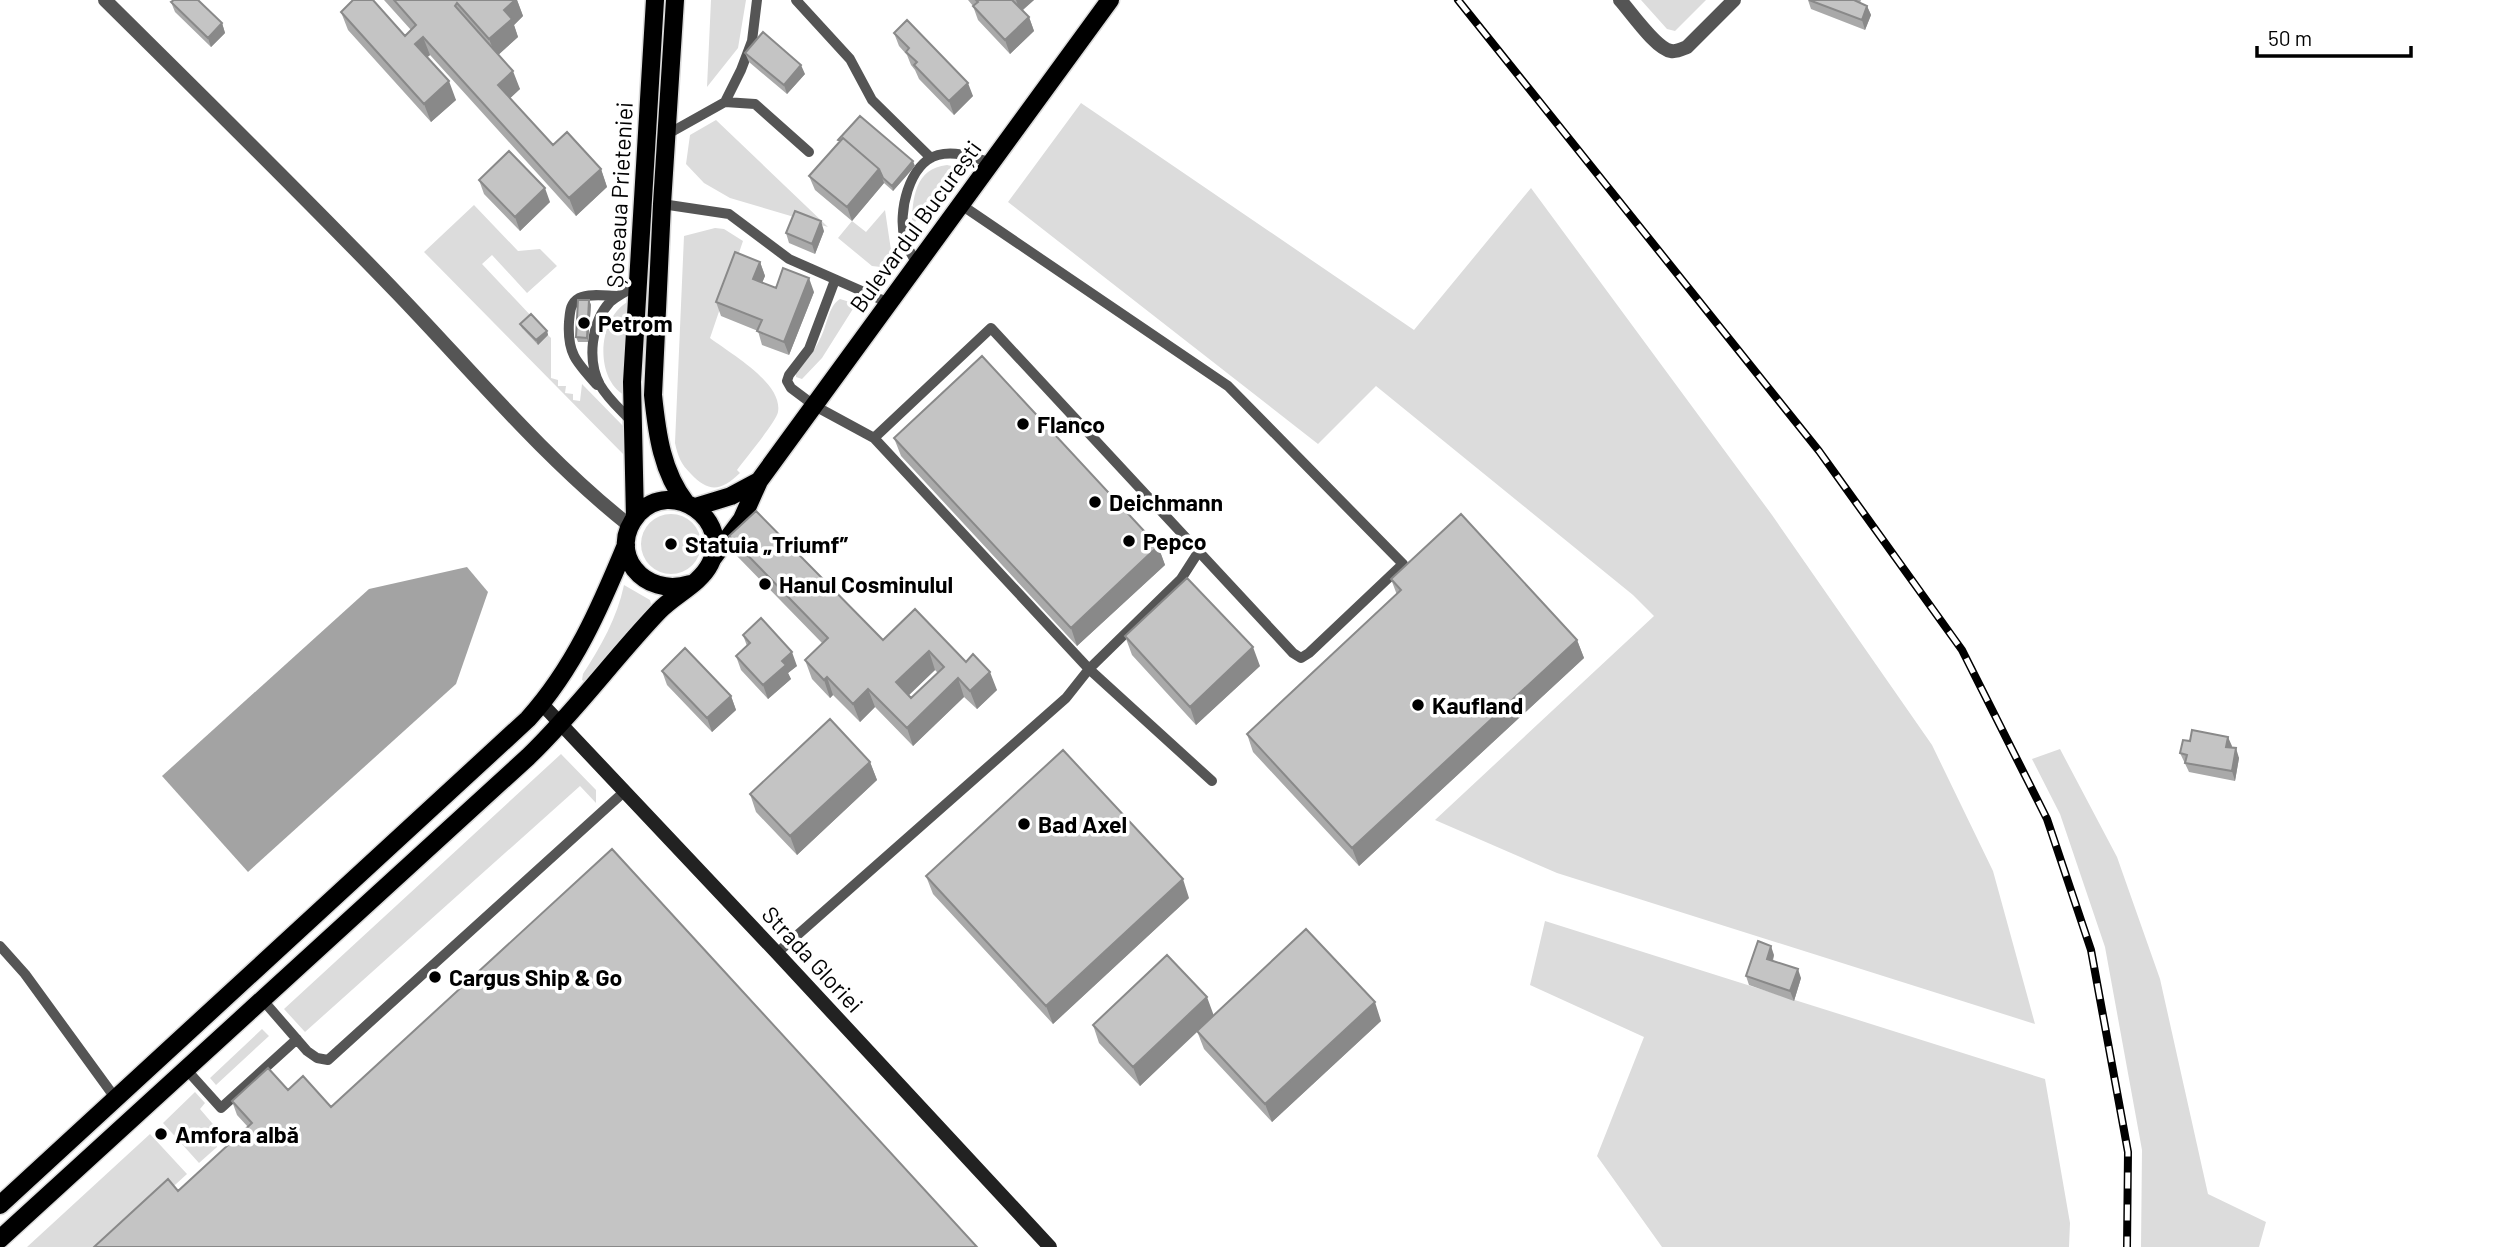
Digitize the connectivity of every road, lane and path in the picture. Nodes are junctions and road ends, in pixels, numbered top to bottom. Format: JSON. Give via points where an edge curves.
{"nodes":[{"id":1,"x":105,"y":0,"type":"edge"},
{"id":2,"x":655,"y":0,"type":"edge"},
{"id":3,"x":675,"y":0,"type":"edge"},
{"id":4,"x":757,"y":0,"type":"edge"},
{"id":5,"x":796,"y":0,"type":"edge"},
{"id":6,"x":1110,"y":0,"type":"edge"},
{"id":7,"x":1620,"y":0,"type":"edge"},
{"id":8,"x":1734,"y":0,"type":"edge"},
{"id":9,"x":725,"y":102,"type":"junction"},
{"id":10,"x":666,"y":135,"type":"junction"},
{"id":11,"x":809,"y":152,"type":"dead end"},
{"id":12,"x":931,"y":158,"type":"junction"},
{"id":13,"x":992,"y":163,"type":"junction"},
{"id":14,"x":662,"y":204,"type":"junction"},
{"id":15,"x":960,"y":204,"type":"junction"},
{"id":16,"x":917,"y":264,"type":"junction"},
{"id":17,"x":835,"y":280,"type":"junction"},
{"id":18,"x":638,"y":284,"type":"junction"},
{"id":19,"x":618,"y":296,"type":"junction"},
{"id":20,"x":889,"y":303,"type":"junction"},
{"id":21,"x":606,"y":395,"type":"junction"},
{"id":22,"x":815,"y":406,"type":"junction"},
{"id":23,"x":632,"y":422,"type":"junction"},
{"id":24,"x":874,"y":438,"type":"junction"},
{"id":25,"x":759,"y":481,"type":"junction"},
{"id":26,"x":691,"y":505,"type":"junction"},
{"id":27,"x":632,"y":522,"type":"junction"},
{"id":28,"x":626,"y":545,"type":"junction"},
{"id":29,"x":1199,"y":551,"type":"junction"},
{"id":30,"x":713,"y":558,"type":"junction"},
{"id":31,"x":690,"y":584,"type":"junction"},
{"id":32,"x":1089,"y":669,"type":"junction"},
{"id":33,"x":541,"y":704,"type":"junction"},
{"id":34,"x":561,"y":724,"type":"junction"},
{"id":35,"x":1212,"y":781,"type":"dead end"},
{"id":36,"x":625,"y":791,"type":"junction"},
{"id":37,"x":0,"y":946,"type":"edge"},
{"id":38,"x":777,"y":953,"type":"junction"},
{"id":39,"x":261,"y":998,"type":"junction"},
{"id":40,"x":297,"y":1039,"type":"junction"},
{"id":41,"x":185,"y":1068,"type":"junction"},
{"id":42,"x":116,"y":1099,"type":"junction"},
{"id":43,"x":0,"y":1205,"type":"edge"},
{"id":44,"x":0,"y":1239,"type":"edge"},
{"id":45,"x":1050,"y":1247,"type":"edge"}],
"edges":[{"from":1,"to":27,"type":"street","via":[[595,498]]},
{"from":2,"to":18,"type":"main road","name":"Șoseaua Prieteniei"},
{"from":3,"to":10,"type":"main road","name":"Șoseaua Prieteniei"},
{"from":4,"to":9,"type":"lane","via":[[752,41]]},
{"from":5,"to":12,"type":"lane","via":[[849,59],[872,100]]},
{"from":6,"to":13,"type":"main road","name":"Bulevardul București"},
{"from":7,"to":8,"type":"street","via":[[1669,51],[1687,47]]},
{"from":9,"to":10,"type":"lane"},
{"from":9,"to":11,"type":"lane","via":[[755,104]]},
{"from":10,"to":14,"type":"main road","name":"Șoseaua Prieteniei"},
{"from":12,"to":13,"type":"lane","via":[[957,154]]},
{"from":12,"to":16,"type":"lane","via":[[912,180],[902,205],[904,239]]},
{"from":13,"to":15,"type":"main road","name":"Bulevardul București"},
{"from":14,"to":17,"type":"lane","via":[[729,214],[789,260]]},
{"from":14,"to":26,"type":"main road","name":"Șoseaua Prieteniei","via":[[653,395],[667,468],[674,487]]},
{"from":15,"to":16,"type":"main road","name":"Bulevardul București"},
{"from":15,"to":29,"type":"lane","via":[[1228,386],[1403,564],[1301,658]]},
{"from":16,"to":20,"type":"main road","name":"Bulevardul București"},
{"from":17,"to":20,"type":"lane"},
{"from":17,"to":22,"type":"lane","via":[[809,349],[787,381]]},
{"from":18,"to":19,"type":"lane"},
{"from":18,"to":23,"type":"main road","name":"Șoseaua Prieteniei"},
{"from":19,"to":21,"type":"lane","via":[[599,318],[594,339],[596,376]]},
{"from":19,"to":21,"type":"lane","via":[[586,296],[576,299],[570,310],[568,338],[573,356]]},
{"from":20,"to":22,"type":"main road","name":"Bulevardul București"},
{"from":21,"to":23,"type":"lane"},
{"from":22,"to":24,"type":"lane"},
{"from":22,"to":25,"type":"main road","name":"Bulevardul București"},
{"from":23,"to":27,"type":"main road","name":"Șoseaua Prieteniei"},
{"from":24,"to":29,"type":"lane","via":[[991,328]]},
{"from":24,"to":32,"type":"lane"},
{"from":25,"to":26,"type":"main road","via":[[731,496]]},
{"from":25,"to":30,"type":"main road","via":[[742,519]]},
{"from":26,"to":27,"type":"main road","via":[[658,501],[641,510]]},
{"from":26,"to":30,"type":"main road","via":[[703,513],[713,530]]},
{"from":27,"to":28,"type":"main road"},
{"from":28,"to":31,"type":"main road","via":[[632,566],[648,582],[669,588]]},
{"from":28,"to":33,"type":"main road","via":[[590,628]]},
{"from":29,"to":32,"type":"lane","via":[[1181,579]]},
{"from":30,"to":31,"type":"main road"},
{"from":31,"to":34,"type":"main road","via":[[652,619]]},
{"from":32,"to":35,"type":"lane"},
{"from":32,"to":38,"type":"lane","via":[[1066,698]]},
{"from":33,"to":34,"type":"main road","name":"Strada Gloriei"},
{"from":33,"to":42,"type":"main road"},
{"from":34,"to":36,"type":"main road","name":"Strada Gloriei"},
{"from":34,"to":39,"type":"main road"},
{"from":36,"to":38,"type":"main road","name":"Strada Gloriei"},
{"from":36,"to":40,"type":"lane","via":[[328,1060],[317,1058]]},
{"from":37,"to":42,"type":"lane"},
{"from":38,"to":45,"type":"main road","name":"Strada Gloriei"},
{"from":39,"to":40,"type":"lane"},
{"from":39,"to":41,"type":"main road"},
{"from":40,"to":41,"type":"lane","via":[[221,1108]]},
{"from":41,"to":44,"type":"main road"},
{"from":42,"to":43,"type":"main road"}]}
